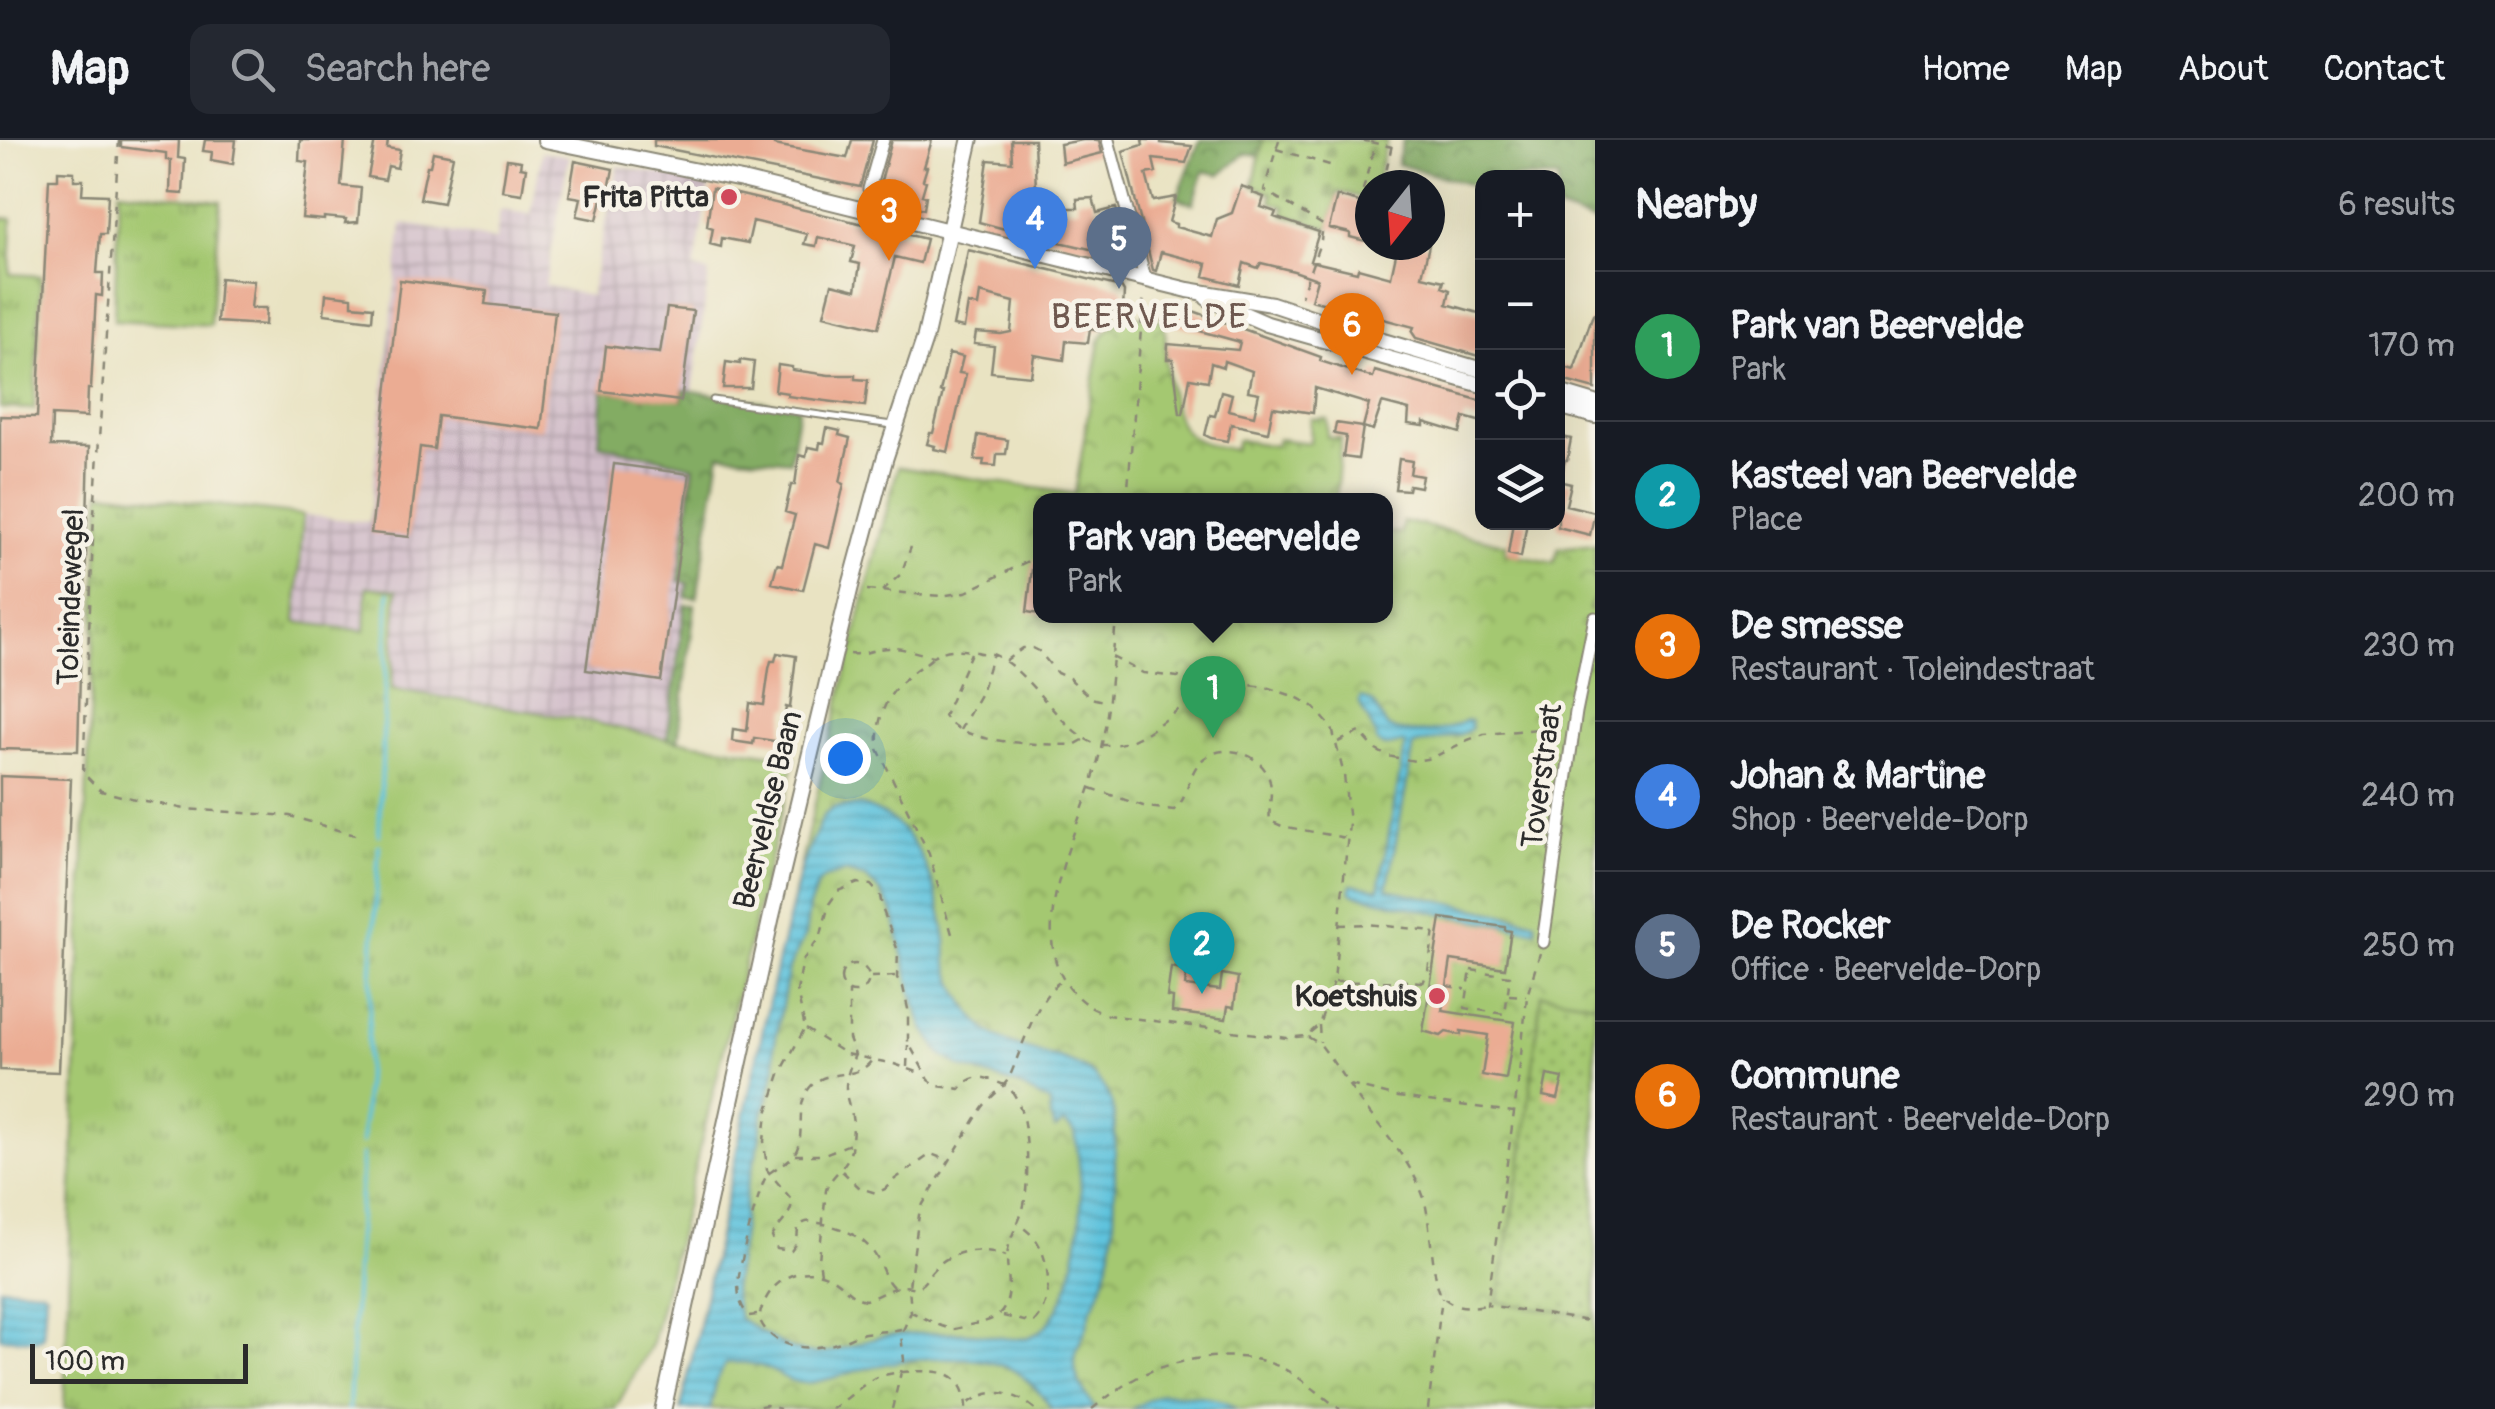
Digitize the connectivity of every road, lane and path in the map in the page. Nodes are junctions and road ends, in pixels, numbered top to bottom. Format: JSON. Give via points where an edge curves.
{"nodes":[{"id":1,"x":118,"y":140,"type":"edge"},
{"id":2,"x":546,"y":140,"type":"edge"},
{"id":3,"x":883,"y":140,"type":"edge"},
{"id":4,"x":970,"y":140,"type":"edge"},
{"id":5,"x":1108,"y":140,"type":"edge"},
{"id":6,"x":1279,"y":140,"type":"edge"},
{"id":7,"x":1361,"y":140,"type":"edge"},
{"id":8,"x":1394,"y":140,"type":"edge"},
{"id":9,"x":1372,"y":142,"type":"edge"},
{"id":10,"x":1392,"y":147,"type":"junction"},
{"id":11,"x":1276,"y":149,"type":"junction"},
{"id":12,"x":1332,"y":166,"type":"dead end"},
{"id":13,"x":1367,"y":170,"type":"edge"},
{"id":14,"x":1386,"y":170,"type":"edge"},
{"id":15,"x":869,"y":189,"type":"dead end"},
{"id":16,"x":950,"y":230,"type":"junction"},
{"id":17,"x":1145,"y":278,"type":"junction"},
{"id":18,"x":1188,"y":290,"type":"junction"},
{"id":19,"x":1296,"y":312,"type":"junction"},
{"id":20,"x":1475,"y":368,"type":"edge"},
{"id":21,"x":1475,"y":383,"type":"edge"},
{"id":22,"x":1565,"y":394,"type":"edge"},
{"id":23,"x":714,"y":400,"type":"dead end"},
{"id":24,"x":1595,"y":403,"type":"edge"},
{"id":25,"x":1565,"y":408,"type":"edge"},
{"id":26,"x":1595,"y":416,"type":"edge"},
{"id":27,"x":895,"y":425,"type":"junction"},
{"id":28,"x":1128,"y":493,"type":"edge"},
{"id":29,"x":911,"y":547,"type":"dead end"},
{"id":30,"x":1033,"y":558,"type":"edge"},
{"id":31,"x":850,"y":588,"type":"junction"},
{"id":32,"x":881,"y":592,"type":"junction"},
{"id":33,"x":1595,"y":618,"type":"edge"},
{"id":34,"x":1115,"y":623,"type":"edge"},
{"id":35,"x":835,"y":651,"type":"junction"},
{"id":36,"x":972,"y":651,"type":"junction"},
{"id":37,"x":993,"y":654,"type":"junction"},
{"id":38,"x":933,"y":656,"type":"junction"},
{"id":39,"x":1112,"y":658,"type":"junction"},
{"id":40,"x":1004,"y":662,"type":"junction"},
{"id":41,"x":1244,"y":684,"type":"junction"},
{"id":42,"x":1108,"y":702,"type":"junction"},
{"id":43,"x":1574,"y":726,"type":"junction"},
{"id":44,"x":960,"y":730,"type":"junction"},
{"id":45,"x":1084,"y":740,"type":"junction"},
{"id":46,"x":1336,"y":742,"type":"junction"},
{"id":47,"x":1101,"y":746,"type":"junction"},
{"id":48,"x":1090,"y":787,"type":"junction"},
{"id":49,"x":355,"y":836,"type":"dead end"},
{"id":50,"x":1348,"y":838,"type":"junction"},
{"id":51,"x":1338,"y":925,"type":"junction"},
{"id":52,"x":954,"y":941,"type":"dead end"},
{"id":53,"x":1543,"y":942,"type":"joint"},
{"id":54,"x":897,"y":976,"type":"junction"},
{"id":55,"x":869,"y":977,"type":"junction"},
{"id":56,"x":1064,"y":980,"type":"junction"},
{"id":57,"x":1334,"y":982,"type":"junction"},
{"id":58,"x":1423,"y":982,"type":"junction"},
{"id":59,"x":1431,"y":984,"type":"dead end"},
{"id":60,"x":1447,"y":986,"type":"dead end"},
{"id":61,"x":1468,"y":990,"type":"junction"},
{"id":62,"x":850,"y":992,"type":"junction"},
{"id":63,"x":1508,"y":995,"type":"junction"},
{"id":64,"x":1527,"y":996,"type":"junction"},
{"id":65,"x":1319,"y":1025,"type":"junction"},
{"id":66,"x":805,"y":1028,"type":"junction"},
{"id":67,"x":1306,"y":1036,"type":"junction"},
{"id":68,"x":908,"y":1042,"type":"junction"},
{"id":69,"x":1320,"y":1044,"type":"junction"},
{"id":70,"x":856,"y":1055,"type":"junction"},
{"id":71,"x":872,"y":1060,"type":"junction"},
{"id":72,"x":906,"y":1068,"type":"junction"},
{"id":73,"x":847,"y":1075,"type":"junction"},
{"id":74,"x":926,"y":1076,"type":"junction"},
{"id":75,"x":1006,"y":1083,"type":"junction"},
{"id":76,"x":1348,"y":1084,"type":"junction"},
{"id":77,"x":1514,"y":1112,"type":"junction"},
{"id":78,"x":851,"y":1144,"type":"junction"},
{"id":79,"x":794,"y":1155,"type":"junction"},
{"id":80,"x":948,"y":1160,"type":"junction"},
{"id":81,"x":841,"y":1170,"type":"junction"},
{"id":82,"x":770,"y":1174,"type":"junction"},
{"id":83,"x":822,"y":1224,"type":"junction"},
{"id":84,"x":1019,"y":1224,"type":"junction"},
{"id":85,"x":1007,"y":1256,"type":"junction"},
{"id":86,"x":822,"y":1275,"type":"junction"},
{"id":87,"x":909,"y":1286,"type":"junction"},
{"id":88,"x":893,"y":1288,"type":"junction"},
{"id":89,"x":1442,"y":1296,"type":"junction"},
{"id":90,"x":1487,"y":1305,"type":"junction"},
{"id":91,"x":760,"y":1312,"type":"junction"},
{"id":92,"x":911,"y":1312,"type":"junction"},
{"id":93,"x":1001,"y":1315,"type":"junction"},
{"id":94,"x":1595,"y":1322,"type":"edge"},
{"id":95,"x":904,"y":1328,"type":"junction"},
{"id":96,"x":902,"y":1372,"type":"junction"},
{"id":97,"x":967,"y":1407,"type":"edge"},
{"id":98,"x":663,"y":1409,"type":"edge"},
{"id":99,"x":744,"y":1409,"type":"edge"},
{"id":100,"x":780,"y":1409,"type":"edge"},
{"id":101,"x":832,"y":1409,"type":"edge"},
{"id":102,"x":892,"y":1409,"type":"edge"},
{"id":103,"x":1035,"y":1409,"type":"edge"},
{"id":104,"x":1092,"y":1409,"type":"edge"},
{"id":105,"x":1340,"y":1409,"type":"edge"},
{"id":106,"x":1428,"y":1409,"type":"edge"}],
"edges":[{"from":1,"to":49,"type":"path","name":"Toleindewegel","via":[[83,774],[121,796],[290,816]]},
{"from":2,"to":16,"type":"street"},
{"from":3,"to":15,"type":"street"},
{"from":4,"to":16,"type":"main road","name":"Beerveldse Baan"},
{"from":5,"to":17,"type":"street"},
{"from":6,"to":11,"type":"path"},
{"from":7,"to":9,"type":"path"},
{"from":8,"to":10,"type":"path"},
{"from":9,"to":10,"type":"path"},
{"from":9,"to":13,"type":"path"},
{"from":10,"to":14,"type":"path"},
{"from":11,"to":12,"type":"path"},
{"from":11,"to":19,"type":"path","via":[[1264,190],[1324,224]]},
{"from":16,"to":17,"type":"street"},
{"from":16,"to":27,"type":"main road","name":"Beerveldse Baan","via":[[925,338]]},
{"from":17,"to":18,"type":"street"},
{"from":17,"to":28,"type":"path"},
{"from":18,"to":19,"type":"street"},
{"from":18,"to":21,"type":"street","via":[[1267,324]]},
{"from":19,"to":20,"type":"street"},
{"from":22,"to":24,"type":"street"},
{"from":23,"to":27,"type":"lane"},
{"from":25,"to":26,"type":"street"},
{"from":27,"to":31,"type":"main road","name":"Beerveldse Baan"},
{"from":29,"to":32,"type":"path","via":[[901,574]]},
{"from":30,"to":32,"type":"path","via":[[966,592]]},
{"from":31,"to":32,"type":"path"},
{"from":31,"to":35,"type":"main road","name":"Beerveldse Baan"},
{"from":33,"to":43,"type":"street","name":"Toverstraat"},
{"from":34,"to":39,"type":"path"},
{"from":35,"to":38,"type":"path","via":[[857,656],[897,648]]},
{"from":35,"to":98,"type":"main road","name":"Beerveldse Baan"},
{"from":36,"to":37,"type":"path"},
{"from":36,"to":38,"type":"path"},
{"from":36,"to":44,"type":"path","via":[[944,716]]},
{"from":37,"to":40,"type":"path"},
{"from":37,"to":44,"type":"path"},
{"from":38,"to":52,"type":"path","via":[[889,695],[876,732],[886,770],[930,854]]},
{"from":39,"to":41,"type":"path","via":[[1144,673]]},
{"from":39,"to":42,"type":"path"},
{"from":40,"to":42,"type":"path","via":[[1033,648],[1091,698]]},
{"from":40,"to":45,"type":"path"},
{"from":41,"to":46,"type":"path","via":[[1313,706]]},
{"from":41,"to":47,"type":"path","via":[[1200,695],[1140,737]]},
{"from":42,"to":47,"type":"path"},
{"from":43,"to":46,"type":"path","via":[[1484,734],[1424,761],[1386,756],[1360,732]]},
{"from":43,"to":53,"type":"street","name":"Toverstraat"},
{"from":44,"to":45,"type":"path","via":[[1041,744]]},
{"from":45,"to":47,"type":"path"},
{"from":46,"to":50,"type":"path"},
{"from":47,"to":48,"type":"path"},
{"from":48,"to":50,"type":"path","via":[[1174,810],[1198,764],[1228,751],[1246,754],[1258,760],[1271,785],[1270,821]]},
{"from":48,"to":56,"type":"path","via":[[1053,908],[1053,946]]},
{"from":50,"to":51,"type":"path"},
{"from":51,"to":57,"type":"path"},
{"from":51,"to":58,"type":"path","via":[[1434,932]]},
{"from":53,"to":64,"type":"path"},
{"from":54,"to":55,"type":"path"},
{"from":54,"to":66,"type":"path","via":[[898,951],[880,895],[858,883],[838,891],[800,972]]},
{"from":54,"to":68,"type":"path","via":[[908,1009]]},
{"from":55,"to":62,"type":"path","via":[[866,988]]},
{"from":55,"to":62,"type":"path","via":[[859,965],[844,968],[840,978]]},
{"from":56,"to":67,"type":"path","via":[[1107,1015]]},
{"from":56,"to":75,"type":"path","via":[[1050,990]]},
{"from":57,"to":58,"type":"path"},
{"from":57,"to":65,"type":"path"},
{"from":58,"to":59,"type":"path"},
{"from":60,"to":61,"type":"path"},
{"from":61,"to":63,"type":"path","via":[[1466,1008],[1505,1014]]},
{"from":61,"to":63,"type":"path","via":[[1471,970],[1510,976]]},
{"from":62,"to":70,"type":"path","via":[[849,1039]]},
{"from":63,"to":64,"type":"path"},
{"from":64,"to":77,"type":"path"},
{"from":65,"to":67,"type":"path"},
{"from":65,"to":69,"type":"path"},
{"from":66,"to":70,"type":"path"},
{"from":66,"to":82,"type":"path","via":[[767,1112]]},
{"from":67,"to":69,"type":"path"},
{"from":68,"to":72,"type":"path"},
{"from":68,"to":74,"type":"path"},
{"from":69,"to":76,"type":"path"},
{"from":70,"to":71,"type":"path"},
{"from":70,"to":73,"type":"path"},
{"from":71,"to":72,"type":"path"},
{"from":71,"to":73,"type":"path"},
{"from":72,"to":74,"type":"path"},
{"from":73,"to":78,"type":"path"},
{"from":73,"to":79,"type":"path","via":[[832,1074],[808,1091]]},
{"from":74,"to":75,"type":"path","via":[[951,1089],[980,1076]]},
{"from":75,"to":80,"type":"path"},
{"from":75,"to":84,"type":"path","via":[[1018,1104],[1028,1153]]},
{"from":76,"to":77,"type":"path"},
{"from":76,"to":89,"type":"path","via":[[1411,1170],[1424,1199]]},
{"from":77,"to":90,"type":"path"},
{"from":78,"to":79,"type":"path","via":[[822,1155]]},
{"from":78,"to":81,"type":"path"},
{"from":79,"to":82,"type":"path"},
{"from":80,"to":81,"type":"path","via":[[930,1154],[876,1193]]},
{"from":80,"to":87,"type":"path","via":[[919,1215]]},
{"from":81,"to":83,"type":"path","via":[[829,1180]]},
{"from":82,"to":83,"type":"path","via":[[792,1200],[772,1236],[777,1248],[791,1250],[803,1222]]},
{"from":82,"to":91,"type":"path","via":[[750,1222],[738,1282],[744,1312]]},
{"from":83,"to":86,"type":"path"},
{"from":83,"to":88,"type":"path","via":[[867,1244]]},
{"from":84,"to":85,"type":"path"},
{"from":84,"to":93,"type":"path","via":[[1037,1240],[1048,1292],[1033,1323]]},
{"from":85,"to":87,"type":"path","via":[[991,1250],[957,1254],[923,1285]]},
{"from":85,"to":93,"type":"path","via":[[1010,1290]]},
{"from":86,"to":88,"type":"path","via":[[858,1299]]},
{"from":86,"to":91,"type":"path","via":[[790,1274],[770,1289]]},
{"from":87,"to":88,"type":"path"},
{"from":87,"to":92,"type":"path"},
{"from":89,"to":90,"type":"path","via":[[1470,1308]]},
{"from":89,"to":106,"type":"path"},
{"from":90,"to":94,"type":"path"},
{"from":91,"to":95,"type":"path","via":[[768,1333],[792,1346],[818,1348]]},
{"from":92,"to":93,"type":"path","via":[[955,1329]]},
{"from":92,"to":95,"type":"path"},
{"from":95,"to":96,"type":"path"},
{"from":96,"to":97,"type":"path","via":[[947,1373],[958,1381]]},
{"from":96,"to":101,"type":"path","via":[[871,1380]]},
{"from":96,"to":102,"type":"path"},
{"from":97,"to":103,"type":"path","via":[[978,1396],[1005,1393]]},
{"from":99,"to":100,"type":"path"},
{"from":104,"to":105,"type":"path","via":[[1150,1371],[1219,1356],[1279,1366]]}]}
